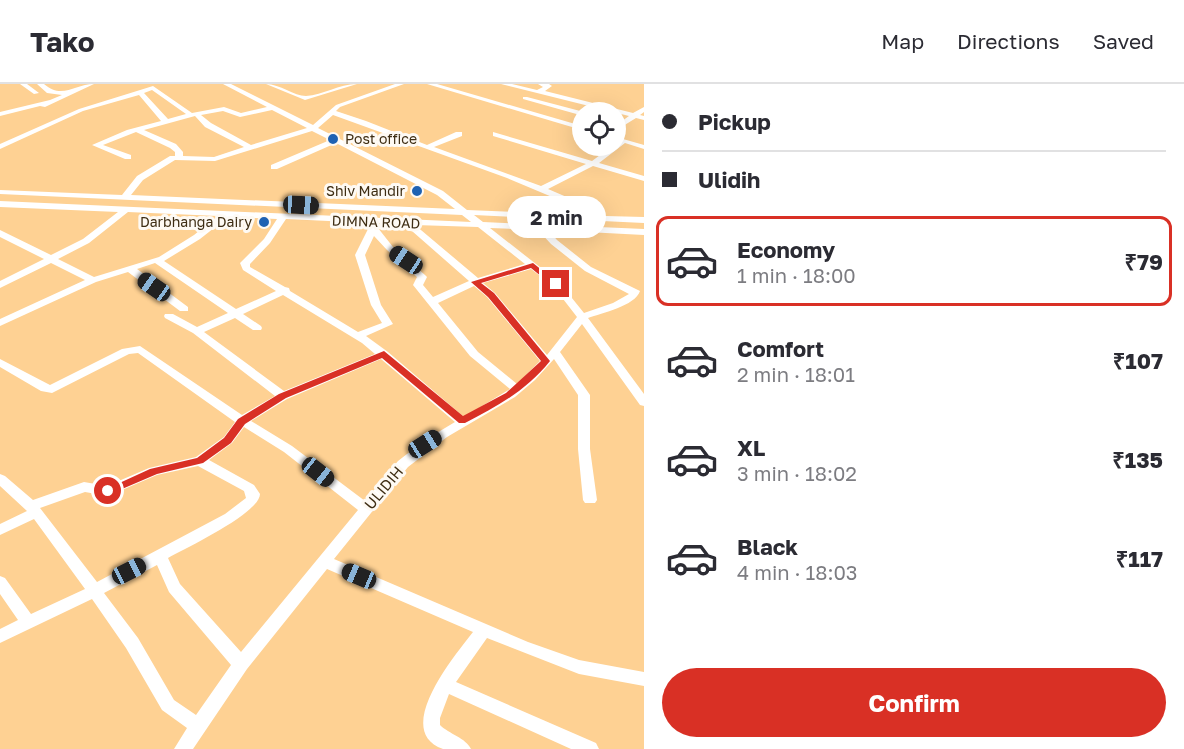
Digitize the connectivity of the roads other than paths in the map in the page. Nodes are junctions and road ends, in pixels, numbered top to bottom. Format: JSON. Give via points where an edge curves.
{"nodes":[{"id":1,"x":23,"y":84,"type":"edge"},
{"id":2,"x":40,"y":84,"type":"edge"},
{"id":3,"x":68,"y":84,"type":"edge"},
{"id":4,"x":91,"y":84,"type":"edge"},
{"id":5,"x":144,"y":84,"type":"edge"},
{"id":6,"x":230,"y":84,"type":"edge"},
{"id":7,"x":269,"y":84,"type":"edge"},
{"id":8,"x":354,"y":84,"type":"edge"},
{"id":9,"x":370,"y":84,"type":"edge"},
{"id":10,"x":401,"y":84,"type":"edge"},
{"id":11,"x":430,"y":84,"type":"edge"},
{"id":12,"x":504,"y":84,"type":"edge"},
{"id":13,"x":548,"y":85,"type":"edge"},
{"id":14,"x":157,"y":87,"type":"junction"},
{"id":15,"x":385,"y":90,"type":"junction"},
{"id":16,"x":73,"y":92,"type":"junction"},
{"id":17,"x":140,"y":92,"type":"junction"},
{"id":18,"x":539,"y":92,"type":"junction"},
{"id":19,"x":36,"y":93,"type":"dead end"},
{"id":20,"x":525,"y":98,"type":"dead end"},
{"id":21,"x":274,"y":108,"type":"junction"},
{"id":22,"x":644,"y":109,"type":"edge"},
{"id":23,"x":572,"y":111,"type":"edge"},
{"id":24,"x":331,"y":112,"type":"junction"},
{"id":25,"x":0,"y":114,"type":"edge"},
{"id":26,"x":194,"y":115,"type":"junction"},
{"id":27,"x":634,"y":116,"type":"junction"},
{"id":28,"x":644,"y":118,"type":"edge"},
{"id":29,"x":626,"y":120,"type":"edge"},
{"id":30,"x":166,"y":122,"type":"junction"},
{"id":31,"x":572,"y":125,"type":"edge"},
{"id":32,"x":314,"y":128,"type":"junction"},
{"id":33,"x":137,"y":130,"type":"junction"},
{"id":34,"x":459,"y":134,"type":"dead end"},
{"id":35,"x":496,"y":134,"type":"dead end"},
{"id":36,"x":337,"y":140,"type":"junction"},
{"id":37,"x":626,"y":142,"type":"edge"},
{"id":38,"x":0,"y":147,"type":"edge"},
{"id":39,"x":429,"y":147,"type":"junction"},
{"id":40,"x":644,"y":147,"type":"edge"},
{"id":41,"x":251,"y":148,"type":"junction"},
{"id":42,"x":603,"y":156,"type":"edge"},
{"id":43,"x":128,"y":157,"type":"dead end"},
{"id":44,"x":179,"y":158,"type":"junction"},
{"id":45,"x":595,"y":162,"type":"junction"},
{"id":46,"x":274,"y":167,"type":"dead end"},
{"id":47,"x":644,"y":179,"type":"edge"},
{"id":48,"x":543,"y":188,"type":"junction"},
{"id":49,"x":0,"y":192,"type":"edge"},
{"id":50,"x":125,"y":197,"type":"junction"},
{"id":51,"x":0,"y":204,"type":"edge"},
{"id":52,"x":125,"y":210,"type":"junction"},
{"id":53,"x":463,"y":212,"type":"junction"},
{"id":54,"x":225,"y":215,"type":"junction"},
{"id":55,"x":282,"y":218,"type":"junction"},
{"id":56,"x":607,"y":218,"type":"junction"},
{"id":57,"x":644,"y":220,"type":"edge"},
{"id":58,"x":408,"y":223,"type":"junction"},
{"id":59,"x":375,"y":226,"type":"junction"},
{"id":60,"x":480,"y":226,"type":"junction"},
{"id":61,"x":541,"y":228,"type":"junction"},
{"id":62,"x":644,"y":232,"type":"edge"},
{"id":63,"x":0,"y":233,"type":"edge"},
{"id":64,"x":53,"y":258,"type":"junction"},
{"id":65,"x":158,"y":260,"type":"junction"},
{"id":66,"x":533,"y":265,"type":"junction"},
{"id":67,"x":131,"y":269,"type":"junction"},
{"id":68,"x":93,"y":280,"type":"junction"},
{"id":69,"x":475,"y":282,"type":"junction"},
{"id":70,"x":0,"y":285,"type":"edge"},
{"id":71,"x":644,"y":285,"type":"edge"},
{"id":72,"x":286,"y":290,"type":"junction"},
{"id":73,"x":633,"y":290,"type":"junction"},
{"id":74,"x":432,"y":302,"type":"junction"},
{"id":75,"x":184,"y":309,"type":"dead end"},
{"id":76,"x":237,"y":313,"type":"junction"},
{"id":77,"x":168,"y":316,"type":"dead end"},
{"id":78,"x":582,"y":317,"type":"junction"},
{"id":79,"x":0,"y":324,"type":"edge"},
{"id":80,"x":257,"y":327,"type":"dead end"},
{"id":81,"x":197,"y":331,"type":"junction"},
{"id":82,"x":357,"y":336,"type":"junction"},
{"id":83,"x":384,"y":354,"type":"junction"},
{"id":84,"x":550,"y":356,"type":"junction"},
{"id":85,"x":0,"y":362,"type":"edge"},
{"id":86,"x":517,"y":389,"type":"junction"},
{"id":87,"x":283,"y":396,"type":"junction"},
{"id":88,"x":644,"y":402,"type":"edge"},
{"id":89,"x":242,"y":421,"type":"junction"},
{"id":90,"x":462,"y":421,"type":"junction"},
{"id":91,"x":200,"y":460,"type":"junction"},
{"id":92,"x":0,"y":479,"type":"edge"},
{"id":93,"x":590,"y":500,"type":"dead end"},
{"id":94,"x":33,"y":509,"type":"junction"},
{"id":95,"x":366,"y":509,"type":"junction"},
{"id":96,"x":0,"y":530,"type":"edge"},
{"id":97,"x":160,"y":556,"type":"junction"},
{"id":98,"x":326,"y":562,"type":"junction"},
{"id":99,"x":0,"y":582,"type":"edge"},
{"id":100,"x":93,"y":591,"type":"junction"},
{"id":101,"x":28,"y":623,"type":"junction"},
{"id":102,"x":484,"y":630,"type":"junction"},
{"id":103,"x":0,"y":636,"type":"edge"},
{"id":104,"x":241,"y":664,"type":"junction"},
{"id":105,"x":644,"y":679,"type":"edge"},
{"id":106,"x":446,"y":685,"type":"junction"},
{"id":107,"x":199,"y":727,"type":"junction"},
{"id":108,"x":183,"y":749,"type":"edge"},
{"id":109,"x":462,"y":749,"type":"edge"},
{"id":110,"x":590,"y":749,"type":"edge"}],
"edges":[{"from":1,"to":19,"type":"street"},
{"from":2,"to":16,"type":"street","via":[[49,92]]},
{"from":3,"to":16,"type":"street"},
{"from":4,"to":16,"type":"street"},
{"from":5,"to":14,"type":"street"},
{"from":6,"to":21,"type":"street"},
{"from":7,"to":8,"type":"street","via":[[303,98]]},
{"from":9,"to":15,"type":"street"},
{"from":10,"to":15,"type":"street"},
{"from":11,"to":31,"type":"street"},
{"from":12,"to":18,"type":"street"},
{"from":13,"to":18,"type":"street"},
{"from":14,"to":17,"type":"street"},
{"from":14,"to":26,"type":"street"},
{"from":15,"to":24,"type":"street"},
{"from":16,"to":25,"type":"street","via":[[47,104]]},
{"from":17,"to":30,"type":"street"},
{"from":17,"to":38,"type":"street","via":[[81,110]]},
{"from":18,"to":27,"type":"street"},
{"from":20,"to":23,"type":"street"},
{"from":21,"to":26,"type":"street","via":[[240,115],[224,109]]},
{"from":21,"to":32,"type":"street"},
{"from":22,"to":27,"type":"street"},
{"from":24,"to":32,"type":"street"},
{"from":24,"to":39,"type":"street"},
{"from":26,"to":30,"type":"street"},
{"from":26,"to":41,"type":"street"},
{"from":27,"to":28,"type":"street"},
{"from":27,"to":29,"type":"street"},
{"from":30,"to":33,"type":"street"},
{"from":32,"to":36,"type":"street"},
{"from":32,"to":41,"type":"street"},
{"from":33,"to":43,"type":"street","via":[[96,145]]},
{"from":33,"to":44,"type":"street","via":[[173,146]]},
{"from":34,"to":39,"type":"street"},
{"from":35,"to":45,"type":"street"},
{"from":36,"to":46,"type":"street"},
{"from":36,"to":53,"type":"street","via":[[418,180]]},
{"from":37,"to":40,"type":"street"},
{"from":39,"to":48,"type":"street"},
{"from":41,"to":44,"type":"street","via":[[208,161]]},
{"from":42,"to":45,"type":"street"},
{"from":44,"to":50,"type":"street","via":[[140,178]]},
{"from":45,"to":47,"type":"street"},
{"from":45,"to":48,"type":"street"},
{"from":48,"to":56,"type":"street"},
{"from":49,"to":50,"type":"street"},
{"from":50,"to":53,"type":"street"},
{"from":51,"to":52,"type":"street","name":"DIMNA ROAD"},
{"from":52,"to":54,"type":"street","name":"DIMNA ROAD"},
{"from":52,"to":64,"type":"street","via":[[91,238]]},
{"from":53,"to":56,"type":"street"},
{"from":53,"to":60,"type":"street"},
{"from":54,"to":55,"type":"street","name":"DIMNA ROAD"},
{"from":54,"to":65,"type":"street"},
{"from":55,"to":59,"type":"street","name":"DIMNA ROAD"},
{"from":55,"to":72,"type":"street","via":[[244,266]]},
{"from":56,"to":57,"type":"street"},
{"from":58,"to":59,"type":"street","name":"DIMNA ROAD"},
{"from":58,"to":60,"type":"street","name":"DIMNA ROAD"},
{"from":58,"to":69,"type":"street"},
{"from":59,"to":74,"type":"street","via":[[382,243],[422,277],[418,284]]},
{"from":59,"to":82,"type":"street","via":[[360,255],[376,305],[388,324]]},
{"from":60,"to":61,"type":"street","name":"DIMNA ROAD"},
{"from":60,"to":66,"type":"street"},
{"from":61,"to":62,"type":"street","name":"DIMNA ROAD"},
{"from":61,"to":73,"type":"street","via":[[588,268]]},
{"from":63,"to":64,"type":"street"},
{"from":64,"to":68,"type":"street"},
{"from":64,"to":70,"type":"street"},
{"from":65,"to":67,"type":"street"},
{"from":65,"to":76,"type":"street"},
{"from":66,"to":69,"type":"street"},
{"from":66,"to":78,"type":"street","via":[[556,284]]},
{"from":67,"to":68,"type":"street"},
{"from":67,"to":75,"type":"street"},
{"from":68,"to":79,"type":"street"},
{"from":69,"to":74,"type":"street"},
{"from":69,"to":84,"type":"street"},
{"from":71,"to":73,"type":"street"},
{"from":72,"to":76,"type":"street"},
{"from":72,"to":82,"type":"street"},
{"from":73,"to":78,"type":"street","via":[[636,294],[617,305]]},
{"from":74,"to":86,"type":"street","via":[[474,354]]},
{"from":76,"to":80,"type":"street"},
{"from":76,"to":81,"type":"street"},
{"from":77,"to":81,"type":"street"},
{"from":78,"to":84,"type":"street","name":"ULIDIH"},
{"from":78,"to":88,"type":"street"},
{"from":81,"to":87,"type":"street"},
{"from":82,"to":83,"type":"street"},
{"from":83,"to":87,"type":"street"},
{"from":83,"to":90,"type":"street"},
{"from":84,"to":86,"type":"street","name":"ULIDIH"},
{"from":84,"to":93,"type":"street","via":[[584,395],[584,449]]},
{"from":85,"to":89,"type":"street","via":[[52,389],[126,351],[140,349]]},
{"from":86,"to":90,"type":"street","name":"ULIDIH"},
{"from":87,"to":89,"type":"street"},
{"from":89,"to":91,"type":"street","via":[[228,440]]},
{"from":89,"to":95,"type":"street","via":[[288,449]]},
{"from":90,"to":95,"type":"street","name":"ULIDIH","via":[[425,444],[403,464]]},
{"from":91,"to":94,"type":"street","via":[[154,471],[108,491],[84,487]]},
{"from":91,"to":97,"type":"street","via":[[249,488],[253,500]]},
{"from":92,"to":94,"type":"street"},
{"from":94,"to":96,"type":"street"},
{"from":94,"to":100,"type":"street"},
{"from":95,"to":98,"type":"street","name":"ULIDIH"},
{"from":97,"to":100,"type":"street"},
{"from":97,"to":104,"type":"street","via":[[174,588]]},
{"from":98,"to":102,"type":"street"},
{"from":98,"to":104,"type":"street","name":"ULIDIH"},
{"from":99,"to":101,"type":"street"},
{"from":100,"to":101,"type":"street"},
{"from":100,"to":107,"type":"street","via":[[132,643],[168,705]]},
{"from":101,"to":103,"type":"street"},
{"from":102,"to":105,"type":"street","via":[[579,667]]},
{"from":102,"to":106,"type":"street"},
{"from":104,"to":107,"type":"street","name":"ULIDIH"},
{"from":106,"to":109,"type":"street","via":[[430,720],[440,737]]},
{"from":106,"to":110,"type":"street"},
{"from":107,"to":108,"type":"street","name":"ULIDIH"}]}
